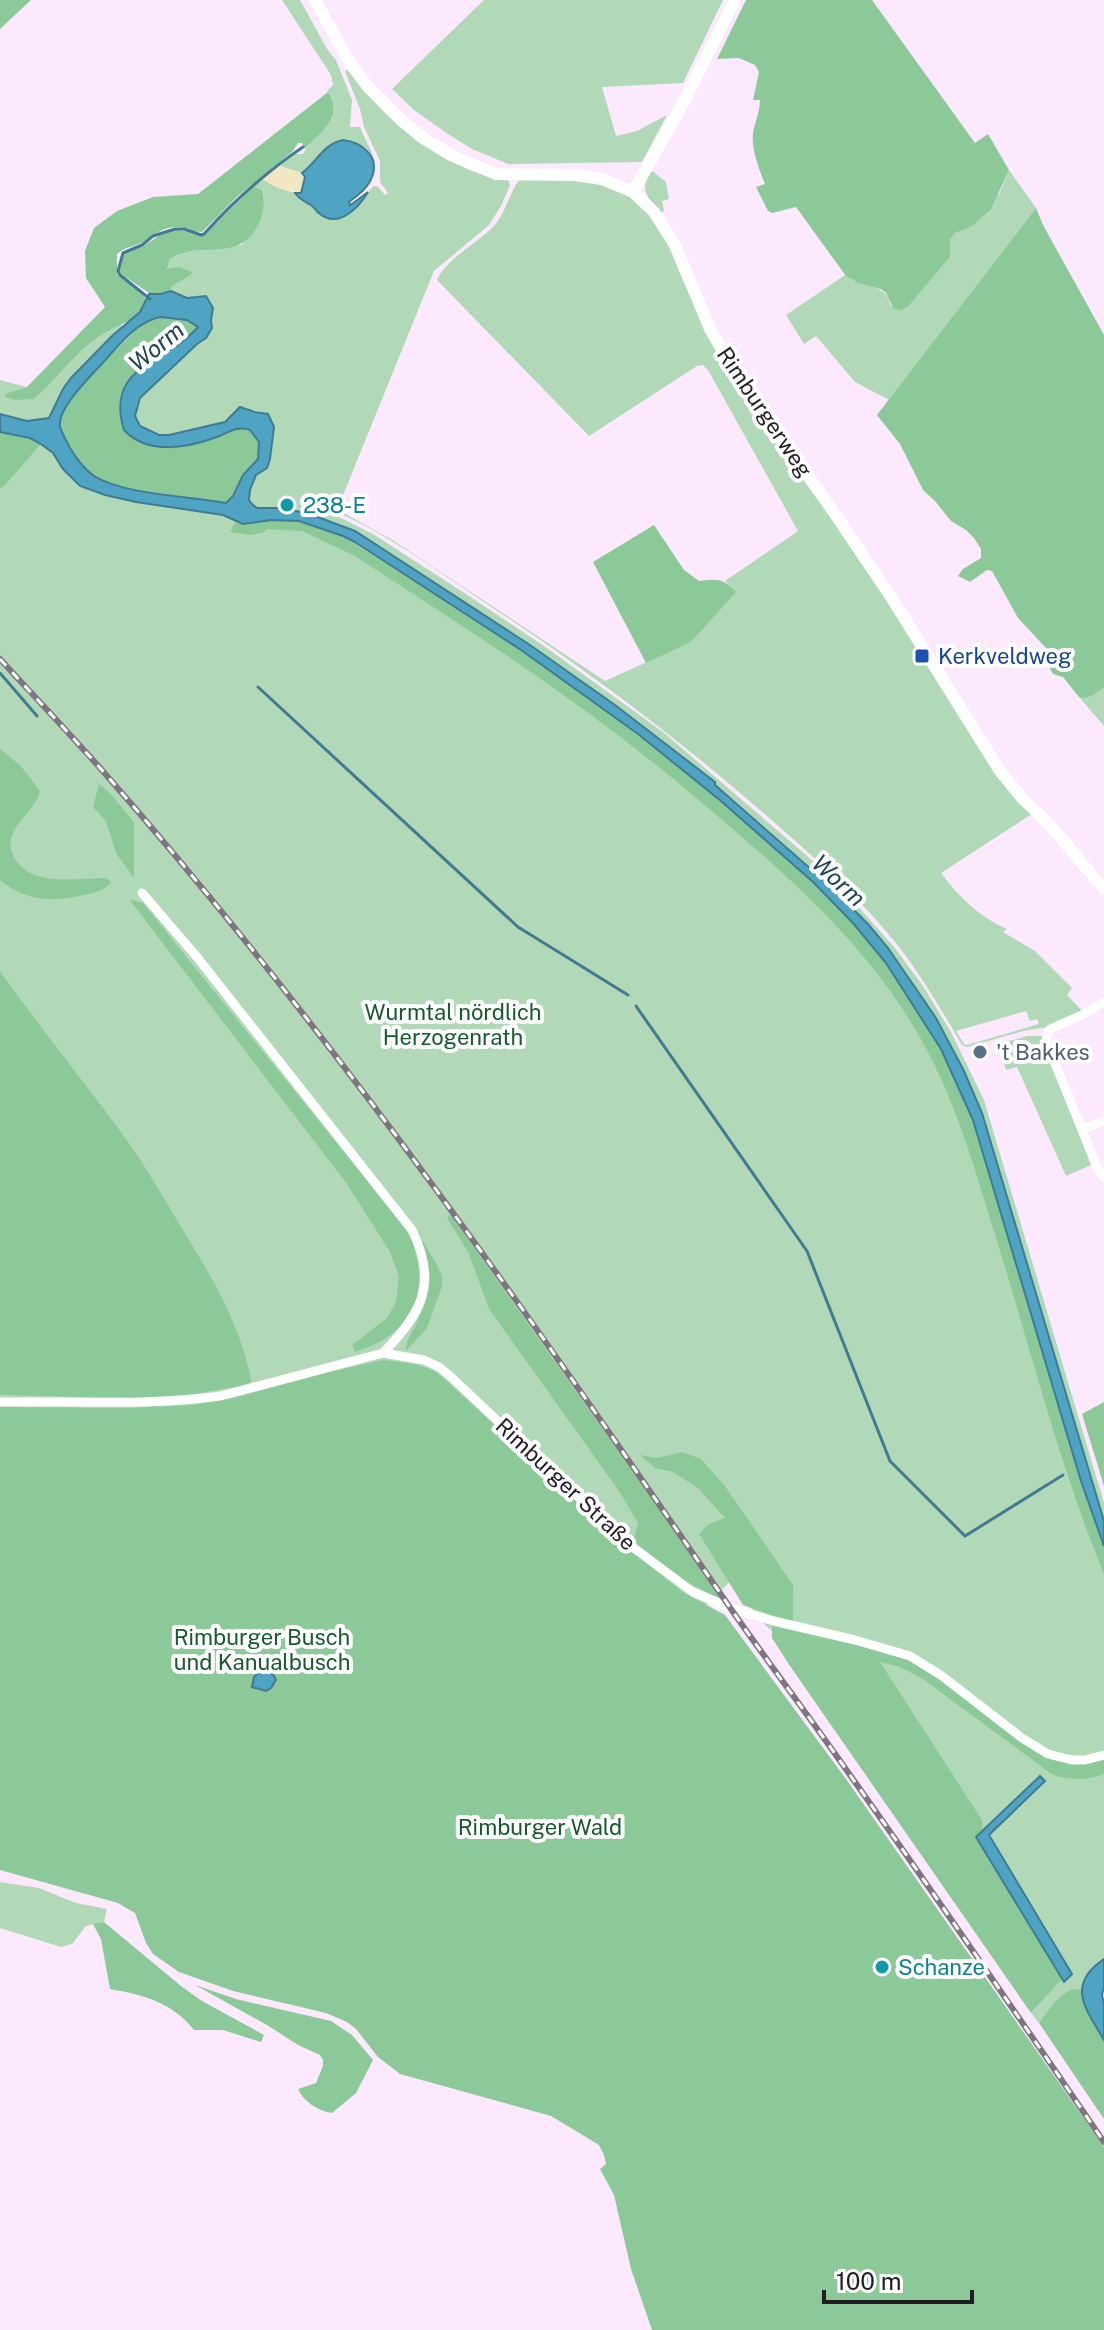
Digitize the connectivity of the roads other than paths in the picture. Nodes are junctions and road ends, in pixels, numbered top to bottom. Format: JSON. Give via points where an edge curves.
{"nodes":[{"id":1,"x":315,"y":0,"type":"edge"},
{"id":2,"x":735,"y":0,"type":"edge"},
{"id":3,"x":633,"y":192,"type":"junction"},
{"id":4,"x":1104,"y":889,"type":"edge"},
{"id":5,"x":142,"y":893,"type":"dead end"},
{"id":6,"x":1104,"y":1002,"type":"edge"},
{"id":7,"x":1104,"y":1121,"type":"edge"},
{"id":8,"x":1082,"y":1129,"type":"junction"},
{"id":9,"x":1104,"y":1178,"type":"edge"},
{"id":10,"x":383,"y":1353,"type":"junction"},
{"id":11,"x":0,"y":1402,"type":"edge"},
{"id":12,"x":1104,"y":1755,"type":"edge"}],
"edges":[{"from":1,"to":3,"type":"street","via":[[381,101],[451,155],[488,171],[575,175]]},
{"from":2,"to":3,"type":"street"},
{"from":3,"to":4,"type":"street","name":"Rimburgerweg","via":[[668,232],[710,329],[742,384],[893,600],[1000,771]]},
{"from":5,"to":10,"type":"street","via":[[412,1230],[424,1260],[425,1287],[411,1322]]},
{"from":6,"to":8,"type":"street","via":[[1052,1027],[1046,1041]]},
{"from":7,"to":8,"type":"street"},
{"from":8,"to":9,"type":"street"},
{"from":10,"to":11,"type":"street","name":"Rimburger Straße","via":[[192,1400]]},
{"from":10,"to":12,"type":"street","name":"Rimburger Straße","via":[[439,1367],[627,1543],[693,1592],[774,1621],[910,1656],[1048,1754],[1072,1760]]}]}
